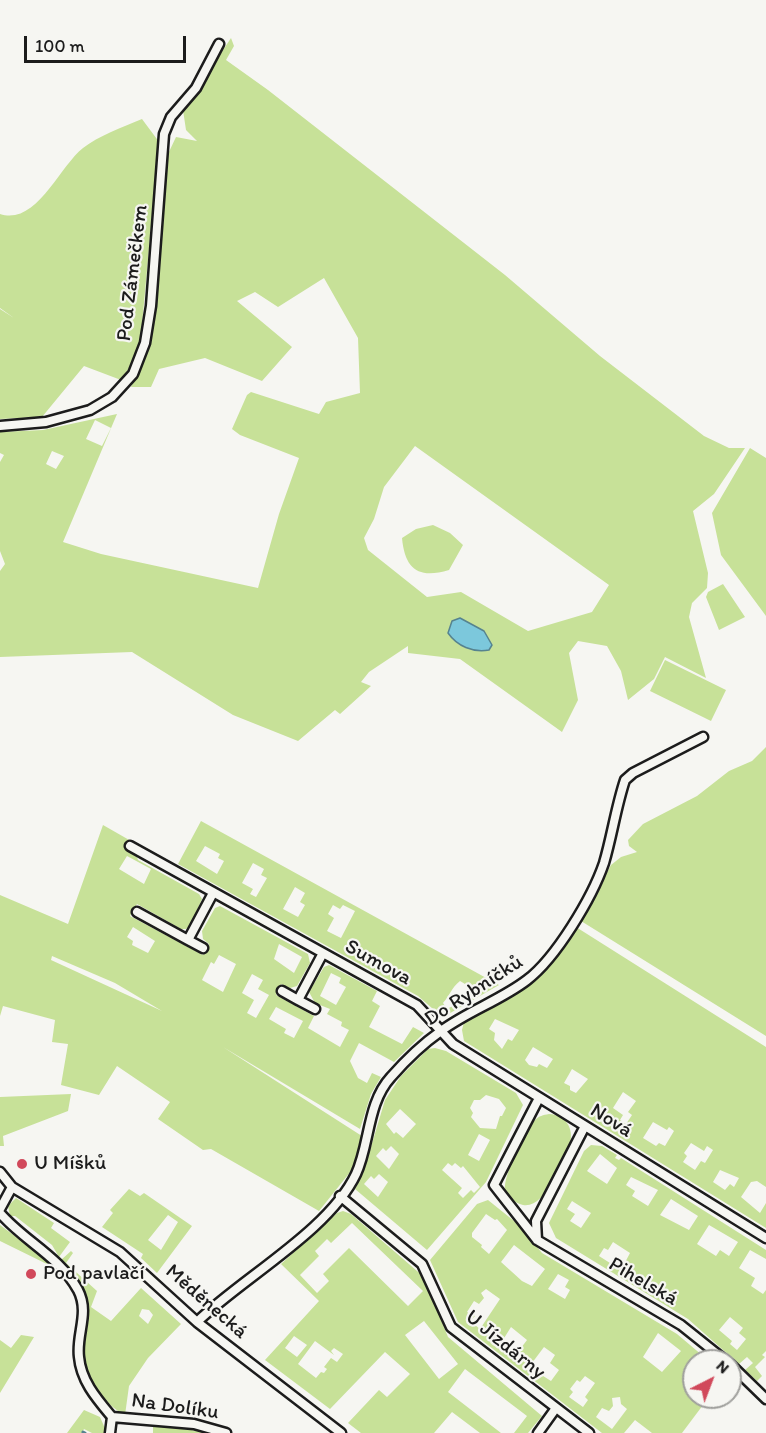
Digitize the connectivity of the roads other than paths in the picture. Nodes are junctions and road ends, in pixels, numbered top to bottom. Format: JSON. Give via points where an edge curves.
{"nodes":[{"id":1,"x":219,"y":44,"type":"dead end"},
{"id":2,"x":0,"y":426,"type":"edge"},
{"id":3,"x":703,"y":737,"type":"dead end"},
{"id":4,"x":130,"y":846,"type":"dead end"},
{"id":5,"x":213,"y":893,"type":"junction"},
{"id":6,"x":137,"y":912,"type":"dead end"},
{"id":7,"x":188,"y":940,"type":"junction"},
{"id":8,"x":202,"y":948,"type":"dead end"},
{"id":9,"x":323,"y":953,"type":"junction"},
{"id":10,"x":282,"y":991,"type":"dead end"},
{"id":11,"x":298,"y":1000,"type":"junction"},
{"id":12,"x":315,"y":1009,"type":"dead end"},
{"id":13,"x":441,"y":1030,"type":"junction"},
{"id":14,"x":539,"y":1098,"type":"junction"},
{"id":15,"x":585,"y":1126,"type":"junction"},
{"id":16,"x":0,"y":1172,"type":"edge"},
{"id":17,"x":12,"y":1187,"type":"junction"},
{"id":18,"x":340,"y":1196,"type":"junction"},
{"id":19,"x":0,"y":1211,"type":"edge"},
{"id":20,"x":766,"y":1238,"type":"edge"},
{"id":21,"x":537,"y":1240,"type":"junction"},
{"id":22,"x":197,"y":1322,"type":"junction"},
{"id":23,"x":711,"y":1349,"type":"edge"},
{"id":24,"x":742,"y":1376,"type":"edge"},
{"id":25,"x":766,"y":1399,"type":"edge"},
{"id":26,"x":556,"y":1408,"type":"junction"},
{"id":27,"x":111,"y":1417,"type":"junction"},
{"id":28,"x":110,"y":1433,"type":"edge"},
{"id":29,"x":226,"y":1433,"type":"edge"},
{"id":30,"x":341,"y":1433,"type":"edge"},
{"id":31,"x":538,"y":1433,"type":"edge"},
{"id":32,"x":589,"y":1433,"type":"edge"}],
"edges":[{"from":1,"to":2,"type":"street","name":"Pod Zámečkem","via":[[196,88],[171,117],[164,134],[151,306],[145,343],[133,374],[112,397],[90,410],[46,422]]},
{"from":3,"to":13,"type":"street","name":"Do Rybníčků","via":[[625,780],[603,866],[570,930],[546,964],[509,992]]},
{"from":4,"to":5,"type":"street","name":"Sumova"},
{"from":5,"to":7,"type":"street"},
{"from":5,"to":9,"type":"street","name":"Sumova"},
{"from":6,"to":7,"type":"street"},
{"from":7,"to":8,"type":"street"},
{"from":9,"to":11,"type":"street","name":"Sumova"},
{"from":9,"to":13,"type":"street","name":"Sumova","via":[[417,1005]]},
{"from":10,"to":11,"type":"street"},
{"from":11,"to":12,"type":"street"},
{"from":13,"to":14,"type":"street","name":"Nová","via":[[453,1044]]},
{"from":13,"to":18,"type":"street","name":"Do Rybníčků","via":[[389,1078],[378,1098],[356,1174]]},
{"from":14,"to":15,"type":"street","name":"Nová"},
{"from":14,"to":21,"type":"street","name":"Pihelská","via":[[494,1185]]},
{"from":15,"to":20,"type":"street","name":"Nová"},
{"from":15,"to":21,"type":"street","via":[[536,1221]]},
{"from":16,"to":17,"type":"street"},
{"from":17,"to":19,"type":"street"},
{"from":17,"to":22,"type":"street","name":"Měděnecká","via":[[120,1252]]},
{"from":18,"to":22,"type":"street","name":"Do Rybníčků","via":[[332,1209],[278,1257]]},
{"from":18,"to":26,"type":"street","name":"U Jízdárny","via":[[422,1264],[451,1327]]},
{"from":19,"to":27,"type":"street","name":"Na Dolíku","via":[[57,1262],[78,1290],[84,1318],[79,1358],[83,1375]]},
{"from":21,"to":23,"type":"street","name":"Pihelská","via":[[681,1325]]},
{"from":22,"to":30,"type":"street","name":"Měděnecká"},
{"from":24,"to":25,"type":"street"},
{"from":26,"to":31,"type":"street"},
{"from":26,"to":32,"type":"street","name":"U Jízdárny"},
{"from":27,"to":28,"type":"street"},
{"from":27,"to":29,"type":"street","name":"Na Dolíku","via":[[194,1424]]}]}
